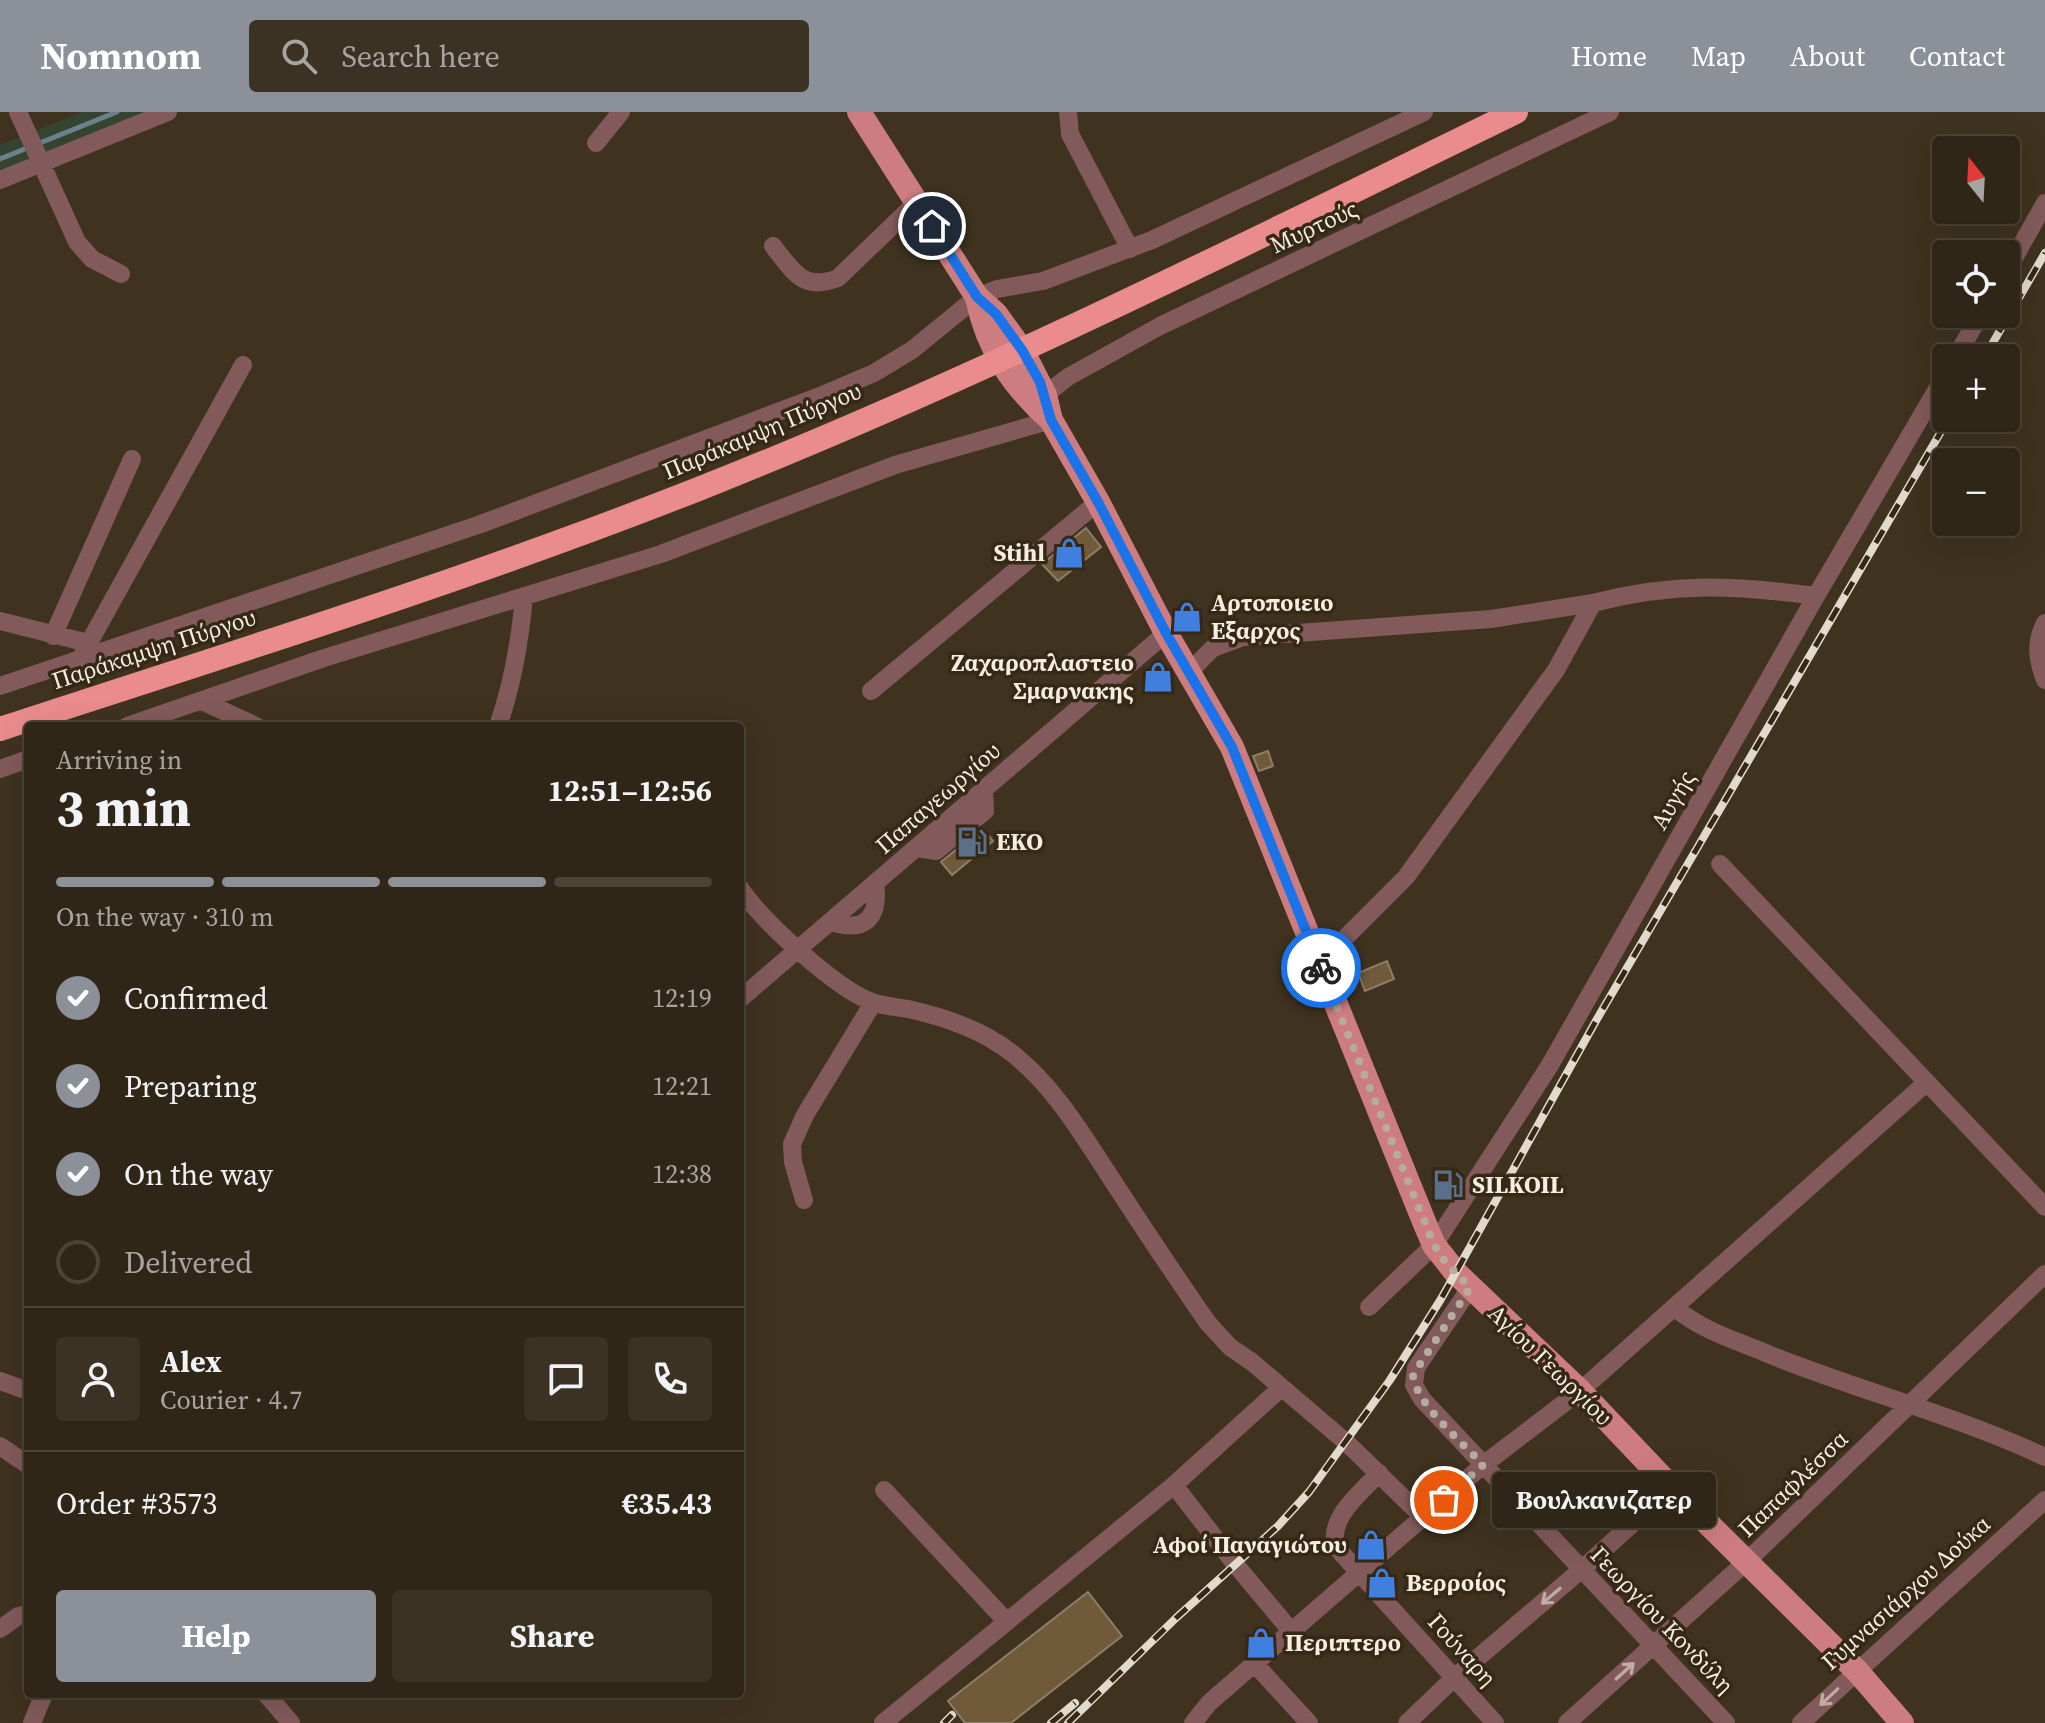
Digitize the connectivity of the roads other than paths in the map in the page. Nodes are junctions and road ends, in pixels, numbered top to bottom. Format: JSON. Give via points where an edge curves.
{"nodes":[{"id":1,"x":18,"y":112,"type":"edge"},
{"id":2,"x":168,"y":112,"type":"edge"},
{"id":3,"x":621,"y":112,"type":"edge"},
{"id":4,"x":1068,"y":112,"type":"edge"},
{"id":5,"x":1424,"y":112,"type":"edge"},
{"id":6,"x":1516,"y":112,"type":"edge"},
{"id":7,"x":1610,"y":112,"type":"edge"},
{"id":8,"x":866,"y":115,"type":"edge"},
{"id":9,"x":596,"y":143,"type":"dead end"},
{"id":10,"x":33,"y":149,"type":"junction"},
{"id":11,"x":0,"y":180,"type":"edge"},
{"id":12,"x":917,"y":202,"type":"junction"},
{"id":13,"x":2045,"y":203,"type":"edge"},
{"id":14,"x":773,"y":246,"type":"dead end"},
{"id":15,"x":2020,"y":247,"type":"edge"},
{"id":16,"x":1130,"y":249,"type":"junction"},
{"id":17,"x":121,"y":274,"type":"dead end"},
{"id":18,"x":977,"y":297,"type":"junction"},
{"id":19,"x":1011,"y":355,"type":"junction"},
{"id":20,"x":243,"y":365,"type":"dead end"},
{"id":21,"x":1045,"y":395,"type":"junction"},
{"id":22,"x":1932,"y":398,"type":"edge"},
{"id":23,"x":1051,"y":420,"type":"junction"},
{"id":24,"x":132,"y":459,"type":"dead end"},
{"id":25,"x":1098,"y":502,"type":"junction"},
{"id":26,"x":524,"y":596,"type":"junction"},
{"id":27,"x":1816,"y":596,"type":"junction"},
{"id":28,"x":1593,"y":603,"type":"junction"},
{"id":29,"x":0,"y":621,"type":"edge"},
{"id":30,"x":2045,"y":623,"type":"edge"},
{"id":31,"x":1166,"y":633,"type":"junction"},
{"id":32,"x":53,"y":636,"type":"junction"},
{"id":33,"x":84,"y":651,"type":"junction"},
{"id":34,"x":1189,"y":672,"type":"junction"},
{"id":35,"x":2045,"y":680,"type":"edge"},
{"id":36,"x":0,"y":686,"type":"edge"},
{"id":37,"x":871,"y":691,"type":"dead end"},
{"id":38,"x":202,"y":701,"type":"junction"},
{"id":39,"x":139,"y":722,"type":"edge"},
{"id":40,"x":247,"y":722,"type":"edge"},
{"id":41,"x":499,"y":722,"type":"edge"},
{"id":42,"x":0,"y":729,"type":"edge"},
{"id":43,"x":24,"y":760,"type":"edge"},
{"id":44,"x":0,"y":769,"type":"edge"},
{"id":45,"x":1720,"y":864,"type":"dead end"},
{"id":46,"x":744,"y":893,"type":"edge"},
{"id":47,"x":799,"y":949,"type":"junction"},
{"id":48,"x":1319,"y":964,"type":"junction"},
{"id":49,"x":744,"y":996,"type":"edge"},
{"id":50,"x":873,"y":1003,"type":"junction"},
{"id":51,"x":1926,"y":1083,"type":"junction"},
{"id":52,"x":804,"y":1200,"type":"dead end"},
{"id":53,"x":2045,"y":1207,"type":"edge"},
{"id":54,"x":1434,"y":1245,"type":"junction"},
{"id":55,"x":2045,"y":1274,"type":"edge"},
{"id":56,"x":1470,"y":1288,"type":"junction"},
{"id":57,"x":1369,"y":1307,"type":"dead end"},
{"id":58,"x":1675,"y":1308,"type":"junction"},
{"id":59,"x":0,"y":1381,"type":"edge"},
{"id":60,"x":1281,"y":1388,"type":"junction"},
{"id":61,"x":24,"y":1390,"type":"edge"},
{"id":62,"x":1580,"y":1391,"type":"junction"},
{"id":63,"x":1911,"y":1404,"type":"junction"},
{"id":64,"x":0,"y":1446,"type":"edge"},
{"id":65,"x":2045,"y":1457,"type":"edge"},
{"id":66,"x":24,"y":1462,"type":"edge"},
{"id":67,"x":1483,"y":1465,"type":"junction"},
{"id":68,"x":1379,"y":1473,"type":"junction"},
{"id":69,"x":1174,"y":1485,"type":"junction"},
{"id":70,"x":1672,"y":1488,"type":"junction"},
{"id":71,"x":884,"y":1490,"type":"dead end"},
{"id":72,"x":2045,"y":1500,"type":"edge"},
{"id":73,"x":1424,"y":1518,"type":"junction"},
{"id":74,"x":1746,"y":1562,"type":"junction"},
{"id":75,"x":1581,"y":1570,"type":"junction"},
{"id":76,"x":1360,"y":1575,"type":"junction"},
{"id":77,"x":24,"y":1615,"type":"edge"},
{"id":78,"x":1007,"y":1622,"type":"junction"},
{"id":79,"x":0,"y":1629,"type":"edge"},
{"id":80,"x":1292,"y":1632,"type":"junction"},
{"id":81,"x":1654,"y":1645,"type":"junction"},
{"id":82,"x":1254,"y":1663,"type":"junction"},
{"id":83,"x":1857,"y":1671,"type":"junction"},
{"id":84,"x":1454,"y":1678,"type":"junction"},
{"id":85,"x":42,"y":1698,"type":"edge"},
{"id":86,"x":273,"y":1698,"type":"edge"},
{"id":87,"x":1209,"y":1703,"type":"junction"},
{"id":88,"x":32,"y":1723,"type":"edge"},
{"id":89,"x":291,"y":1723,"type":"edge"},
{"id":90,"x":883,"y":1723,"type":"edge"},
{"id":91,"x":1177,"y":1723,"type":"edge"},
{"id":92,"x":1193,"y":1723,"type":"edge"},
{"id":93,"x":1309,"y":1723,"type":"edge"},
{"id":94,"x":1407,"y":1723,"type":"edge"},
{"id":95,"x":1495,"y":1723,"type":"edge"},
{"id":96,"x":1567,"y":1723,"type":"edge"},
{"id":97,"x":1726,"y":1723,"type":"edge"},
{"id":98,"x":1801,"y":1723,"type":"edge"},
{"id":99,"x":1902,"y":1723,"type":"edge"}],
"edges":[{"from":1,"to":10,"type":"street"},
{"from":2,"to":10,"type":"street"},
{"from":3,"to":9,"type":"street"},
{"from":4,"to":16,"type":"street","via":[[1070,134]]},
{"from":5,"to":16,"type":"street"},
{"from":6,"to":19,"type":"highway","name":"Παράκαμψη Πύργου"},
{"from":7,"to":21,"type":"street","name":"Μυρτούς","via":[[1160,326]]},
{"from":8,"to":12,"type":"main road","name":"Αγίου Γεωργίου"},
{"from":10,"to":11,"type":"street"},
{"from":10,"to":17,"type":"street","via":[[77,242],[92,259]]},
{"from":12,"to":14,"type":"street","via":[[838,278],[821,284],[807,282],[793,271]]},
{"from":12,"to":18,"type":"main road","name":"Αγίου Γεωργίου"},
{"from":13,"to":15,"type":"street"},
{"from":16,"to":18,"type":"street","via":[[1043,281]]},
{"from":18,"to":19,"type":"main road","name":"Αγίου Γεωργίου","via":[[985,329]]},
{"from":18,"to":33,"type":"street","via":[[912,350],[820,396],[481,524]]},
{"from":19,"to":21,"type":"main road","name":"Αγίου Γεωργίου"},
{"from":19,"to":23,"type":"main road","name":"Αγίου Γεωργίου","via":[[1021,392]]},
{"from":19,"to":42,"type":"highway","name":"Παράκαμψη Πύργου","via":[[607,525]]},
{"from":20,"to":33,"type":"street"},
{"from":21,"to":23,"type":"main road","name":"Αγίου Γεωργίου"},
{"from":22,"to":27,"type":"street","name":"Αυγής"},
{"from":23,"to":25,"type":"main road","name":"Αγίου Γεωργίου"},
{"from":23,"to":26,"type":"street","via":[[895,465],[661,554]]},
{"from":24,"to":32,"type":"street"},
{"from":25,"to":31,"type":"main road","name":"Αγίου Γεωργίου"},
{"from":25,"to":37,"type":"street"},
{"from":26,"to":38,"type":"street"},
{"from":26,"to":41,"type":"street","via":[[512,686]]},
{"from":27,"to":28,"type":"street","via":[[1748,587],[1675,587]]},
{"from":27,"to":54,"type":"street","name":"Αυγής","via":[[1550,1065]]},
{"from":28,"to":34,"type":"street","via":[[1491,619],[1243,637],[1213,648]]},
{"from":28,"to":48,"type":"street","via":[[1556,670],[1406,877]]},
{"from":29,"to":32,"type":"street"},
{"from":30,"to":35,"type":"street","via":[[2037,659]]},
{"from":31,"to":34,"type":"main road","name":"Αγίου Γεωργίου"},
{"from":31,"to":47,"type":"street","name":"Παπαγεωργίου"},
{"from":32,"to":33,"type":"street"},
{"from":33,"to":36,"type":"street"},
{"from":34,"to":48,"type":"main road","name":"Αγίου Γεωργίου","via":[[1232,747]]},
{"from":38,"to":39,"type":"street"},
{"from":38,"to":40,"type":"street"},
{"from":43,"to":44,"type":"street"},
{"from":45,"to":51,"type":"street"},
{"from":46,"to":47,"type":"street"},
{"from":47,"to":49,"type":"street","name":"Παπαγεωργίου"},
{"from":47,"to":50,"type":"street","via":[[824,973]]},
{"from":48,"to":54,"type":"main road","name":"Αγίου Γεωργίου"},
{"from":50,"to":52,"type":"street","via":[[792,1144]]},
{"from":50,"to":60,"type":"street","via":[[983,1033],[1042,1080],[1208,1323]]},
{"from":51,"to":53,"type":"street"},
{"from":51,"to":58,"type":"street"},
{"from":54,"to":56,"type":"main road","name":"Αγίου Γεωργίου"},
{"from":54,"to":57,"type":"street","name":"Αυγής"},
{"from":55,"to":63,"type":"street","name":"Παπαφλέσσα"},
{"from":56,"to":62,"type":"main road","name":"Αγίου Γεωργίου"},
{"from":56,"to":67,"type":"street","name":"Γεωργίου Κονδύλη","via":[[1416,1368],[1414,1385]]},
{"from":58,"to":62,"type":"street"},
{"from":58,"to":63,"type":"street","via":[[1694,1324]]},
{"from":59,"to":61,"type":"street"},
{"from":60,"to":68,"type":"street"},
{"from":60,"to":69,"type":"street"},
{"from":62,"to":67,"type":"street"},
{"from":62,"to":70,"type":"main road","name":"Αγίου Γεωργίου"},
{"from":63,"to":65,"type":"street"},
{"from":63,"to":74,"type":"street","name":"Παπαφλέσσα"},
{"from":64,"to":66,"type":"street"},
{"from":67,"to":73,"type":"street"},
{"from":67,"to":75,"type":"street","name":"Γεωργίου Κονδύλη"},
{"from":68,"to":73,"type":"street"},
{"from":68,"to":76,"type":"street","name":"Γούναρη","via":[[1337,1520],[1333,1535],[1336,1547]]},
{"from":69,"to":78,"type":"street"},
{"from":69,"to":80,"type":"street"},
{"from":70,"to":74,"type":"main road","name":"Αγίου Γεωργίου"},
{"from":70,"to":75,"type":"street"},
{"from":71,"to":78,"type":"street"},
{"from":72,"to":83,"type":"street","name":"Γυμνασιάρχου Δούκα"},
{"from":73,"to":76,"type":"street"},
{"from":74,"to":81,"type":"street","name":"Παπαφλέσσα"},
{"from":74,"to":83,"type":"main road","name":"Αγίου Γεωργίου"},
{"from":75,"to":81,"type":"street","name":"Γεωργίου Κονδύλη"},
{"from":75,"to":84,"type":"street","one_way":true},
{"from":76,"to":80,"type":"street"},
{"from":76,"to":84,"type":"street","name":"Γούναρη"},
{"from":77,"to":79,"type":"street"},
{"from":78,"to":90,"type":"street"},
{"from":80,"to":82,"type":"street"},
{"from":96,"to":81,"type":"street","name":"Παπαφλέσσα","one_way":true},
{"from":81,"to":97,"type":"street","name":"Γεωργίου Κονδύλη"},
{"from":82,"to":87,"type":"street"},
{"from":82,"to":93,"type":"street"},
{"from":83,"to":98,"type":"street","name":"Γυμνασιάρχου Δούκα","one_way":true},
{"from":83,"to":99,"type":"main road","name":"Αγίου Γεωργίου"},
{"from":84,"to":94,"type":"street"},
{"from":84,"to":95,"type":"street","name":"Γούναρη"},
{"from":85,"to":88,"type":"street"},
{"from":86,"to":89,"type":"street"},
{"from":87,"to":91,"type":"street"},
{"from":87,"to":92,"type":"street"}]}
